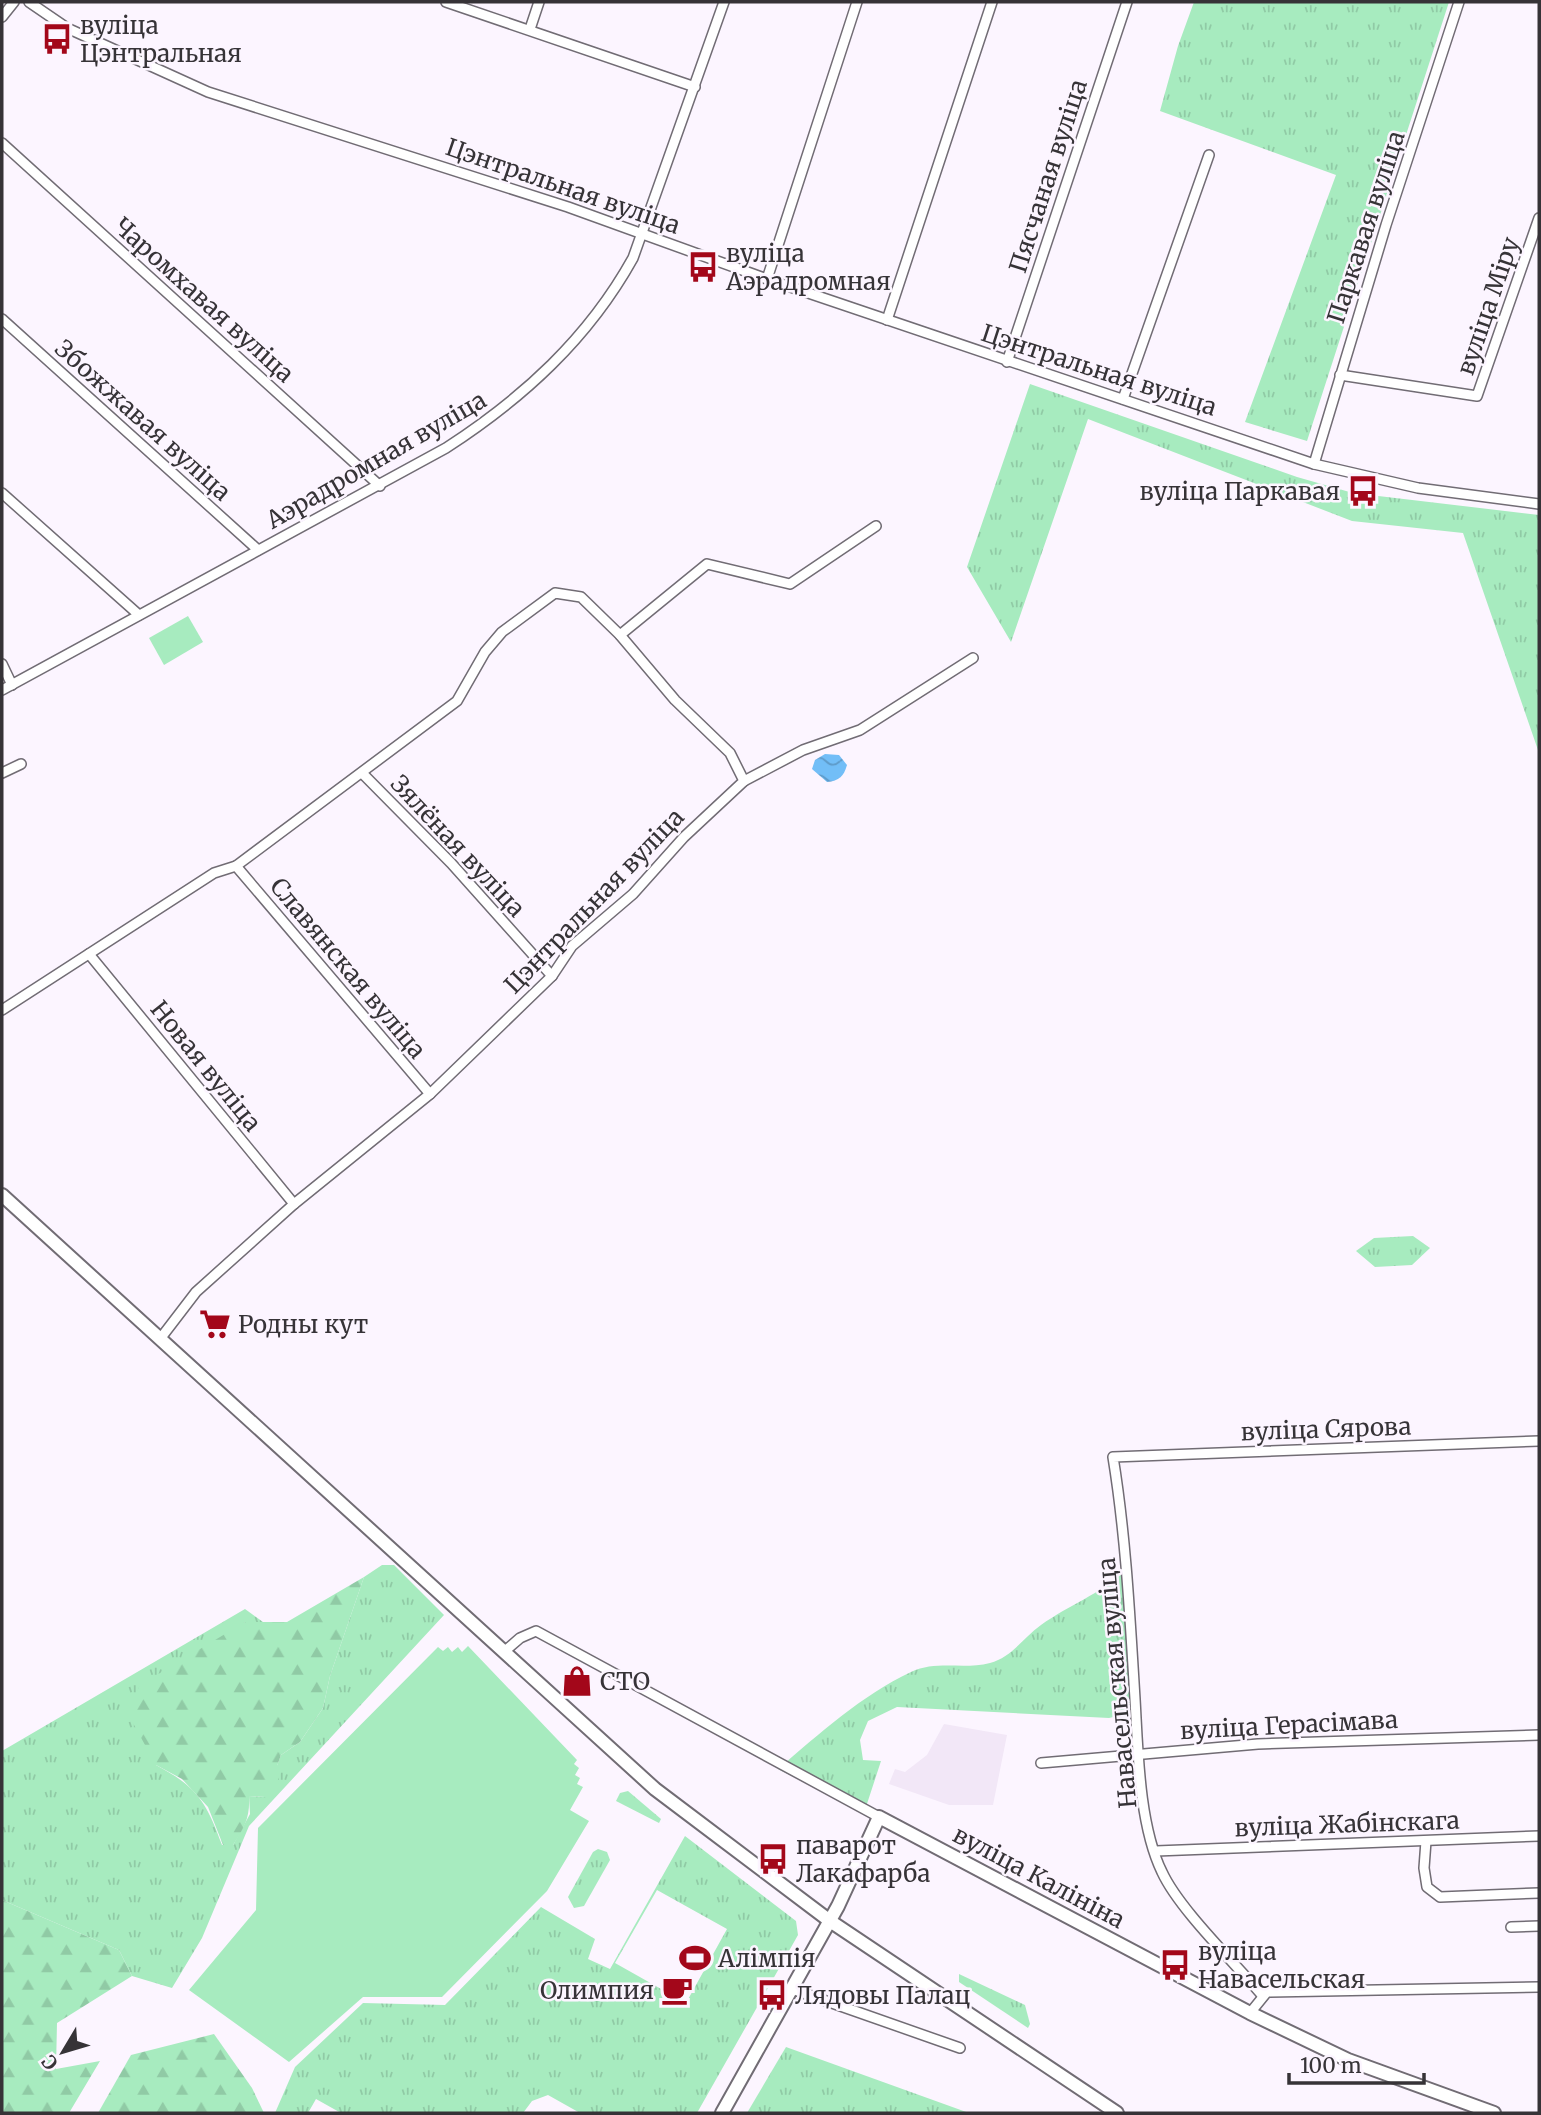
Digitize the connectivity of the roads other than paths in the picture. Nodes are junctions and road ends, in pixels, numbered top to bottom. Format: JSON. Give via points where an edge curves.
{"nodes":[{"id":1,"x":14,"y":2,"type":"edge"},
{"id":2,"x":29,"y":2,"type":"edge"},
{"id":3,"x":446,"y":2,"type":"edge"},
{"id":4,"x":539,"y":2,"type":"edge"},
{"id":5,"x":724,"y":2,"type":"edge"},
{"id":6,"x":857,"y":2,"type":"edge"},
{"id":7,"x":992,"y":2,"type":"edge"},
{"id":8,"x":1127,"y":2,"type":"edge"},
{"id":9,"x":1459,"y":2,"type":"edge"},
{"id":10,"x":2,"y":18,"type":"edge"},
{"id":11,"x":530,"y":30,"type":"junction"},
{"id":12,"x":695,"y":88,"type":"junction"},
{"id":13,"x":2,"y":143,"type":"edge"},
{"id":14,"x":1209,"y":155,"type":"dead end"},
{"id":15,"x":1539,"y":218,"type":"edge"},
{"id":16,"x":641,"y":233,"type":"junction"},
{"id":17,"x":767,"y":279,"type":"junction"},
{"id":18,"x":2,"y":319,"type":"edge"},
{"id":19,"x":887,"y":320,"type":"junction"},
{"id":20,"x":1007,"y":362,"type":"junction"},
{"id":21,"x":1340,"y":374,"type":"junction"},
{"id":22,"x":1123,"y":399,"type":"junction"},
{"id":23,"x":1314,"y":464,"type":"junction"},
{"id":24,"x":380,"y":486,"type":"junction"},
{"id":25,"x":2,"y":493,"type":"edge"},
{"id":26,"x":1539,"y":504,"type":"edge"},
{"id":27,"x":876,"y":526,"type":"dead end"},
{"id":28,"x":258,"y":550,"type":"junction"},
{"id":29,"x":139,"y":615,"type":"junction"},
{"id":30,"x":620,"y":635,"type":"junction"},
{"id":31,"x":973,"y":658,"type":"dead end"},
{"id":32,"x":2,"y":664,"type":"edge"},
{"id":33,"x":12,"y":685,"type":"junction"},
{"id":34,"x":2,"y":690,"type":"edge"},
{"id":35,"x":21,"y":764,"type":"dead end"},
{"id":36,"x":2,"y":774,"type":"edge"},
{"id":37,"x":363,"y":774,"type":"junction"},
{"id":38,"x":744,"y":781,"type":"junction"},
{"id":39,"x":236,"y":866,"type":"junction"},
{"id":40,"x":89,"y":954,"type":"junction"},
{"id":41,"x":552,"y":976,"type":"junction"},
{"id":42,"x":2,"y":1010,"type":"edge"},
{"id":43,"x":430,"y":1094,"type":"junction"},
{"id":44,"x":2,"y":1195,"type":"edge"},
{"id":45,"x":294,"y":1204,"type":"junction"},
{"id":46,"x":160,"y":1339,"type":"junction"},
{"id":47,"x":1539,"y":1441,"type":"edge"},
{"id":48,"x":1113,"y":1457,"type":"joint"},
{"id":49,"x":505,"y":1651,"type":"junction"},
{"id":50,"x":1539,"y":1735,"type":"edge"},
{"id":51,"x":1138,"y":1753,"type":"junction"},
{"id":52,"x":1041,"y":1763,"type":"dead end"},
{"id":53,"x":879,"y":1816,"type":"junction"},
{"id":54,"x":1539,"y":1836,"type":"edge"},
{"id":55,"x":1426,"y":1841,"type":"junction"},
{"id":56,"x":1156,"y":1851,"type":"junction"},
{"id":57,"x":1539,"y":1893,"type":"edge"},
{"id":58,"x":830,"y":1921,"type":"junction"},
{"id":59,"x":1539,"y":1926,"type":"edge"},
{"id":60,"x":1511,"y":1927,"type":"dead end"},
{"id":61,"x":1539,"y":1987,"type":"edge"},
{"id":62,"x":792,"y":1989,"type":"junction"},
{"id":63,"x":1262,"y":1995,"type":"junction"},
{"id":64,"x":1250,"y":2013,"type":"junction"},
{"id":65,"x":960,"y":2048,"type":"dead end"},
{"id":66,"x":722,"y":2113,"type":"edge"},
{"id":67,"x":1117,"y":2113,"type":"edge"},
{"id":68,"x":1494,"y":2113,"type":"edge"}],
"edges":[{"from":1,"to":10,"type":"street"},
{"from":2,"to":16,"type":"street","name":"Цэнтральная вуліца","via":[[67,28],[208,92]]},
{"from":3,"to":11,"type":"street"},
{"from":4,"to":11,"type":"street"},
{"from":5,"to":12,"type":"street","name":"Аэрадромная вуліца"},
{"from":6,"to":17,"type":"street"},
{"from":7,"to":19,"type":"street"},
{"from":8,"to":20,"type":"street","name":"Пясчаная вуліца"},
{"from":9,"to":21,"type":"street","name":"Паркавая вуліца"},
{"from":11,"to":12,"type":"street"},
{"from":12,"to":16,"type":"street","name":"Аэрадромная вуліца"},
{"from":13,"to":24,"type":"street","name":"Чаромхавая вуліца"},
{"from":14,"to":22,"type":"street"},
{"from":15,"to":21,"type":"street","name":"вуліца Міру","via":[[1476,396]]},
{"from":16,"to":17,"type":"street","name":"Цэнтральная вуліца"},
{"from":16,"to":24,"type":"street","name":"Аэрадромная вуліца","via":[[621,278],[570,347],[500,412]]},
{"from":17,"to":19,"type":"street","name":"Цэнтральная вуліца"},
{"from":18,"to":28,"type":"street","name":"Збожжавая вуліца"},
{"from":19,"to":20,"type":"street","name":"Цэнтральная вуліца"},
{"from":20,"to":22,"type":"street","name":"Цэнтральная вуліца"},
{"from":21,"to":23,"type":"street","name":"Паркавая вуліца"},
{"from":22,"to":23,"type":"street","name":"Цэнтральная вуліца"},
{"from":23,"to":26,"type":"street","name":"Цэнтральная вуліца","via":[[1418,488]]},
{"from":24,"to":28,"type":"street","name":"Аэрадромная вуліца"},
{"from":25,"to":29,"type":"street"},
{"from":27,"to":30,"type":"street","via":[[790,584],[708,564]]},
{"from":28,"to":29,"type":"street","name":"Аэрадромная вуліца"},
{"from":29,"to":33,"type":"street","name":"Аэрадромная вуліца"},
{"from":30,"to":37,"type":"street","via":[[581,597],[555,593],[502,632],[457,701]]},
{"from":30,"to":38,"type":"street","via":[[730,753]]},
{"from":31,"to":38,"type":"street","name":"Цэнтральная вуліца","via":[[860,730],[803,750]]},
{"from":32,"to":33,"type":"street"},
{"from":33,"to":34,"type":"street","name":"Аэрадромная вуліца"},
{"from":35,"to":36,"type":"street"},
{"from":37,"to":39,"type":"street"},
{"from":37,"to":41,"type":"street","name":"Зялёная вуліца"},
{"from":38,"to":41,"type":"street","name":"Цэнтральная вуліца","via":[[684,836],[633,894],[572,946]]},
{"from":39,"to":40,"type":"street","via":[[214,873]]},
{"from":39,"to":43,"type":"street","name":"Славянская вуліца"},
{"from":40,"to":42,"type":"street"},
{"from":40,"to":45,"type":"street","name":"Новая вуліца"},
{"from":41,"to":43,"type":"street","name":"Цэнтральная вуліца"},
{"from":43,"to":45,"type":"street","name":"Цэнтральная вуліца"},
{"from":44,"to":46,"type":"main road"},
{"from":45,"to":46,"type":"street","name":"Цэнтральная вуліца","via":[[196,1292]]},
{"from":46,"to":49,"type":"main road"},
{"from":47,"to":48,"type":"street","name":"вуліца Сярова"},
{"from":48,"to":51,"type":"street","name":"Навасельская вуліца","via":[[1124,1525]]},
{"from":49,"to":53,"type":"street","name":"вуліца Калініна","via":[[536,1631]]},
{"from":49,"to":58,"type":"main road","via":[[655,1789]]},
{"from":50,"to":51,"type":"street","name":"вуліца Герасімава","via":[[1385,1738]]},
{"from":51,"to":52,"type":"street","name":"вуліца Герасімава"},
{"from":51,"to":56,"type":"street","name":"Навасельская вуліца"},
{"from":53,"to":58,"type":"main road"},
{"from":53,"to":64,"type":"main road","name":"вуліца Калініна"},
{"from":54,"to":55,"type":"street","name":"вуліца Жабінскага"},
{"from":55,"to":56,"type":"street","name":"вуліца Жабінскага"},
{"from":55,"to":57,"type":"street","via":[[1427,1887],[1440,1897]]},
{"from":56,"to":63,"type":"street","name":"Навасельская вуліца","via":[[1161,1871],[1178,1896]]},
{"from":58,"to":62,"type":"main road"},
{"from":58,"to":67,"type":"main road"},
{"from":59,"to":60,"type":"street"},
{"from":61,"to":63,"type":"street"},
{"from":62,"to":65,"type":"street"},
{"from":62,"to":66,"type":"main road"},
{"from":63,"to":64,"type":"street"},
{"from":64,"to":68,"type":"main road","name":"вуліца Калініна","via":[[1348,2060]]}]}
